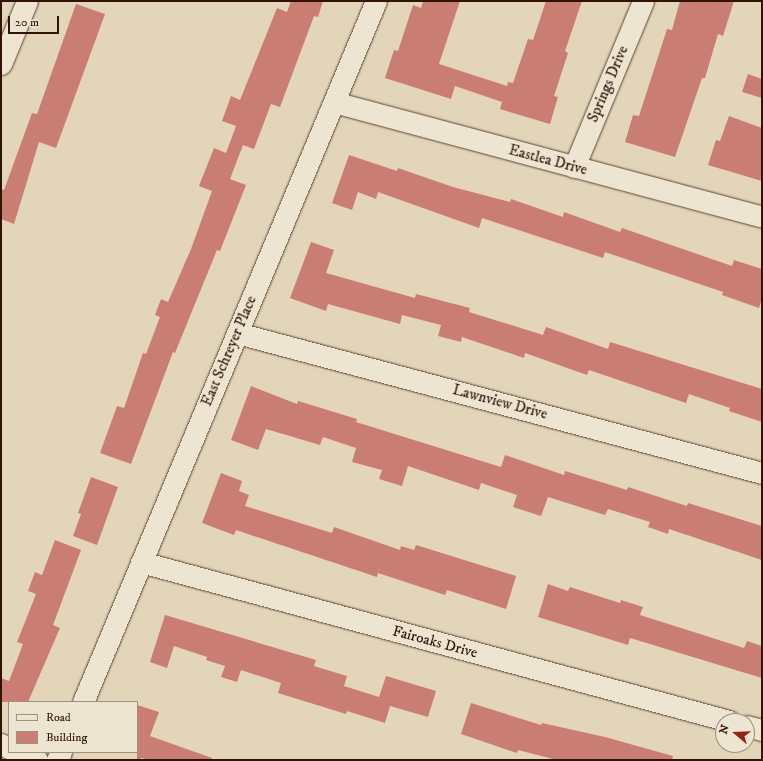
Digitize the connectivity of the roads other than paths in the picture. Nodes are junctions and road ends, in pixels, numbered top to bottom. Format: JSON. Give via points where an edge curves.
{"nodes":[{"id":1,"x":28,"y":1,"type":"edge"},
{"id":2,"x":376,"y":1,"type":"edge"},
{"id":3,"x":643,"y":1,"type":"edge"},
{"id":4,"x":1,"y":64,"type":"edge"},
{"id":5,"x":334,"y":102,"type":"junction"},
{"id":6,"x":574,"y":166,"type":"junction"},
{"id":7,"x":762,"y":217,"type":"edge"},
{"id":8,"x":237,"y":333,"type":"junction"},
{"id":9,"x":762,"y":473,"type":"edge"},
{"id":10,"x":141,"y":562,"type":"junction"},
{"id":11,"x":83,"y":701,"type":"edge"},
{"id":12,"x":715,"y":717,"type":"edge"},
{"id":13,"x":21,"y":753,"type":"edge"},
{"id":14,"x":38,"y":760,"type":"edge"}],
"edges":[{"from":1,"to":4,"type":"street"},
{"from":2,"to":5,"type":"street","name":"East Schreyer Place"},
{"from":3,"to":6,"type":"street","name":"Springs Drive"},
{"from":5,"to":6,"type":"street","name":"Eastlea Drive"},
{"from":5,"to":8,"type":"street","name":"East Schreyer Place"},
{"from":6,"to":7,"type":"street","name":"Eastlea Drive"},
{"from":8,"to":9,"type":"street","name":"Lawnview Drive"},
{"from":8,"to":10,"type":"street","name":"East Schreyer Place"},
{"from":10,"to":11,"type":"street","name":"East Schreyer Place"},
{"from":10,"to":12,"type":"street","name":"Fairoaks Drive"},
{"from":13,"to":14,"type":"street"}]}
